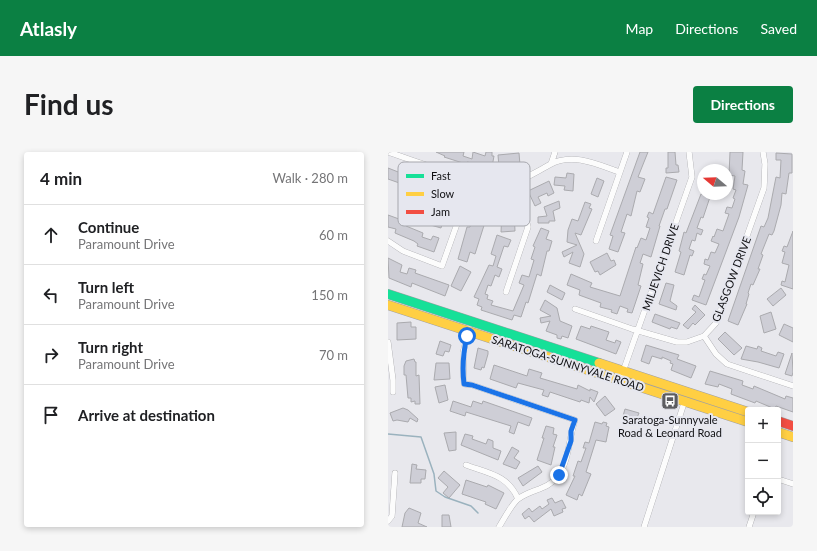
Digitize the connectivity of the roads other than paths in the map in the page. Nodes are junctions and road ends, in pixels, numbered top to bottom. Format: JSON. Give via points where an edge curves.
{"nodes":[{"id":1,"x":388,"y":152,"type":"edge"},
{"id":2,"x":555,"y":152,"type":"edge"},
{"id":3,"x":627,"y":152,"type":"edge"},
{"id":4,"x":689,"y":152,"type":"edge"},
{"id":5,"x":763,"y":152,"type":"edge"},
{"id":6,"x":419,"y":162,"type":"edge"},
{"id":7,"x":551,"y":164,"type":"junction"},
{"id":8,"x":619,"y":172,"type":"junction"},
{"id":9,"x":530,"y":175,"type":"edge"},
{"id":10,"x":456,"y":226,"type":"edge"},
{"id":11,"x":528,"y":226,"type":"edge"},
{"id":12,"x":388,"y":240,"type":"edge"},
{"id":13,"x":596,"y":241,"type":"dead end"},
{"id":14,"x":506,"y":292,"type":"dead end"},
{"id":15,"x":388,"y":294,"type":"edge"},
{"id":16,"x":389,"y":308,"type":"edge"},
{"id":17,"x":574,"y":309,"type":"dead end"},
{"id":18,"x":472,"y":320,"type":"junction"},
{"id":19,"x":469,"y":330,"type":"junction"},
{"id":20,"x":637,"y":330,"type":"junction"},
{"id":21,"x":704,"y":336,"type":"junction"},
{"id":22,"x":388,"y":342,"type":"edge"},
{"id":23,"x":623,"y":370,"type":"junction"},
{"id":24,"x":620,"y":380,"type":"junction"},
{"id":25,"x":793,"y":386,"type":"edge"},
{"id":26,"x":393,"y":392,"type":"dead end"},
{"id":27,"x":688,"y":392,"type":"junction"},
{"id":28,"x":684,"y":402,"type":"junction"},
{"id":29,"x":745,"y":411,"type":"edge"},
{"id":30,"x":745,"y":421,"type":"edge"},
{"id":31,"x":781,"y":422,"type":"edge"},
{"id":32,"x":793,"y":426,"type":"edge"},
{"id":33,"x":781,"y":433,"type":"edge"},
{"id":34,"x":793,"y":437,"type":"edge"},
{"id":35,"x":466,"y":465,"type":"dead end"},
{"id":36,"x":395,"y":473,"type":"dead end"},
{"id":37,"x":781,"y":480,"type":"edge"},
{"id":38,"x":793,"y":484,"type":"edge"},
{"id":39,"x":518,"y":499,"type":"junction"},
{"id":40,"x":753,"y":515,"type":"edge"},
{"id":41,"x":388,"y":522,"type":"edge"},
{"id":42,"x":499,"y":527,"type":"edge"},
{"id":43,"x":644,"y":527,"type":"edge"},
{"id":44,"x":749,"y":527,"type":"edge"}],
"edges":[{"from":1,"to":6,"type":"street"},
{"from":2,"to":7,"type":"street"},
{"from":3,"to":8,"type":"street"},
{"from":4,"to":20,"type":"street","name":"MILJEVICH DRIVE","via":[[692,177]]},
{"from":5,"to":21,"type":"street","name":"GLASGOW DRIVE","via":[[764,188],[716,323]]},
{"from":7,"to":8,"type":"street","via":[[566,160],[585,160]]},
{"from":7,"to":9,"type":"street"},
{"from":8,"to":13,"type":"street"},
{"from":10,"to":12,"type":"street","via":[[442,266],[402,251]]},
{"from":11,"to":14,"type":"street"},
{"from":15,"to":18,"type":"main road","name":"SARATOGA-SUNNYVALE ROAD"},
{"from":16,"to":19,"type":"main road","name":"SARATOGA-SUNNYVALE ROAD"},
{"from":17,"to":20,"type":"street"},
{"from":18,"to":19,"type":"street"},
{"from":18,"to":23,"type":"main road","name":"SARATOGA-SUNNYVALE ROAD"},
{"from":19,"to":24,"type":"main road","name":"SARATOGA-SUNNYVALE ROAD"},
{"from":19,"to":39,"type":"street","via":[[463,354],[464,384],[575,420],[571,441],[559,475],[550,486]]},
{"from":20,"to":21,"type":"street","via":[[677,342],[687,342]]},
{"from":20,"to":23,"type":"street","name":"MILJEVICH DRIVE"},
{"from":21,"to":25,"type":"street","via":[[716,354],[727,364]]},
{"from":22,"to":26,"type":"street"},
{"from":23,"to":24,"type":"street","name":"MILJEVICH DRIVE"},
{"from":23,"to":27,"type":"main road","name":"SARATOGA-SUNNYVALE ROAD"},
{"from":24,"to":28,"type":"main road","name":"SARATOGA-SUNNYVALE ROAD"},
{"from":27,"to":28,"type":"street"},
{"from":27,"to":29,"type":"main road","name":"SARATOGA-SUNNYVALE ROAD"},
{"from":28,"to":30,"type":"main road","name":"SARATOGA-SUNNYVALE ROAD"},
{"from":28,"to":43,"type":"street"},
{"from":31,"to":32,"type":"main road"},
{"from":33,"to":34,"type":"main road"},
{"from":35,"to":39,"type":"street","via":[[504,478],[514,489]]},
{"from":36,"to":41,"type":"street","via":[[392,516]]},
{"from":37,"to":38,"type":"street"},
{"from":39,"to":42,"type":"street"},
{"from":40,"to":44,"type":"street"}]}
